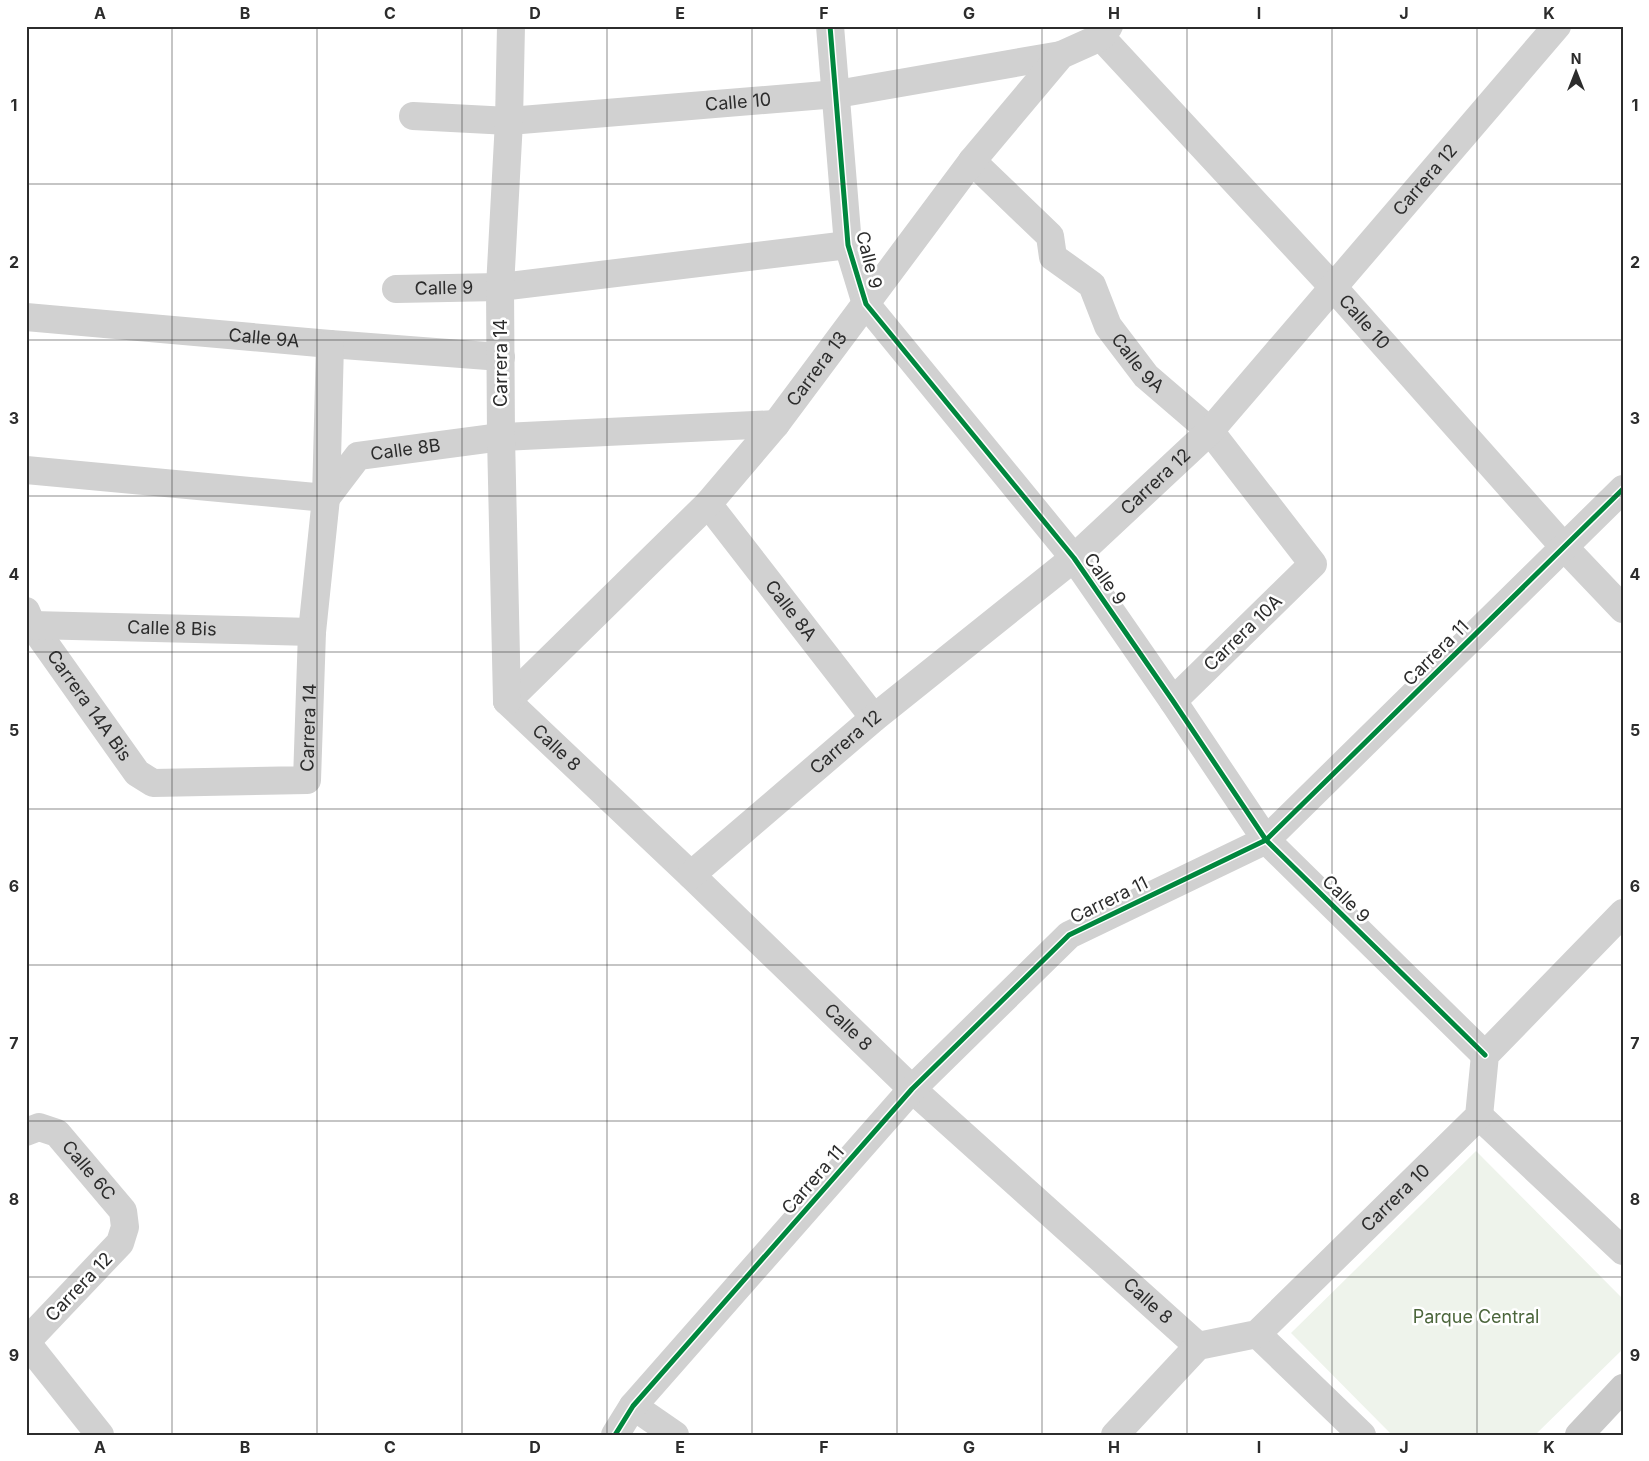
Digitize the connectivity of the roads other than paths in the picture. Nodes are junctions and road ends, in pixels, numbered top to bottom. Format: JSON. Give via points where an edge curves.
{"nodes":[{"id":1,"x":511,"y":26,"type":"edge"},
{"id":2,"x":830,"y":26,"type":"edge"},
{"id":3,"x":1557,"y":26,"type":"edge"},
{"id":4,"x":1105,"y":32,"type":"edge"},
{"id":5,"x":1061,"y":55,"type":"junction"},
{"id":6,"x":837,"y":94,"type":"junction"},
{"id":7,"x":413,"y":116,"type":"dead end"},
{"id":8,"x":509,"y":121,"type":"junction"},
{"id":9,"x":972,"y":161,"type":"junction"},
{"id":10,"x":848,"y":245,"type":"junction"},
{"id":11,"x":500,"y":287,"type":"junction"},
{"id":12,"x":1333,"y":287,"type":"junction"},
{"id":13,"x":396,"y":289,"type":"dead end"},
{"id":14,"x":866,"y":304,"type":"junction"},
{"id":15,"x":26,"y":318,"type":"edge"},
{"id":16,"x":330,"y":344,"type":"junction"},
{"id":17,"x":500,"y":357,"type":"junction"},
{"id":18,"x":776,"y":424,"type":"junction"},
{"id":19,"x":1210,"y":431,"type":"junction"},
{"id":20,"x":501,"y":437,"type":"junction"},
{"id":21,"x":26,"y":470,"type":"edge"},
{"id":22,"x":1623,"y":489,"type":"edge"},
{"id":23,"x":326,"y":498,"type":"junction"},
{"id":24,"x":708,"y":504,"type":"junction"},
{"id":25,"x":1564,"y":547,"type":"junction"},
{"id":26,"x":1074,"y":558,"type":"junction"},
{"id":27,"x":1313,"y":564,"type":"joint"},
{"id":28,"x":1623,"y":609,"type":"edge"},
{"id":29,"x":29,"y":618,"type":"edge"},
{"id":30,"x":312,"y":632,"type":"junction"},
{"id":31,"x":507,"y":701,"type":"junction"},
{"id":32,"x":1173,"y":701,"type":"junction"},
{"id":33,"x":874,"y":718,"type":"junction"},
{"id":34,"x":307,"y":780,"type":"joint"},
{"id":35,"x":1266,"y":840,"type":"junction"},
{"id":36,"x":691,"y":875,"type":"junction"},
{"id":37,"x":1623,"y":913,"type":"edge"},
{"id":38,"x":1485,"y":1056,"type":"junction"},
{"id":39,"x":912,"y":1089,"type":"junction"},
{"id":40,"x":1479,"y":1116,"type":"junction"},
{"id":41,"x":33,"y":1129,"type":"edge"},
{"id":42,"x":125,"y":1227,"type":"joint"},
{"id":43,"x":1623,"y":1251,"type":"edge"},
{"id":44,"x":1256,"y":1334,"type":"junction"},
{"id":45,"x":26,"y":1342,"type":"edge"},
{"id":46,"x":1198,"y":1346,"type":"junction"},
{"id":47,"x":1623,"y":1388,"type":"edge"},
{"id":48,"x":633,"y":1406,"type":"junction"},
{"id":49,"x":100,"y":1435,"type":"edge"},
{"id":50,"x":615,"y":1435,"type":"edge"},
{"id":51,"x":675,"y":1435,"type":"edge"},
{"id":52,"x":1115,"y":1435,"type":"edge"},
{"id":53,"x":1362,"y":1435,"type":"edge"},
{"id":54,"x":1579,"y":1435,"type":"edge"}],
"edges":[{"from":1,"to":8,"type":"street","name":"Carrera 14"},
{"from":2,"to":6,"type":"street","name":"Calle 9"},
{"from":3,"to":12,"type":"street","name":"Carrera 12"},
{"from":4,"to":5,"type":"street","name":"Carrera 13"},
{"from":4,"to":12,"type":"street","name":"Calle 10"},
{"from":5,"to":6,"type":"street","name":"Calle 10"},
{"from":5,"to":9,"type":"street","name":"Carrera 13"},
{"from":6,"to":8,"type":"street","name":"Calle 10"},
{"from":6,"to":10,"type":"street","name":"Calle 9"},
{"from":7,"to":8,"type":"street","name":"Calle 10"},
{"from":8,"to":11,"type":"street","name":"Carrera 14"},
{"from":9,"to":14,"type":"street","name":"Carrera 13"},
{"from":9,"to":19,"type":"street","name":"Calle 9A","via":[[1050,236],[1052,257],[1092,286],[1108,326],[1146,376]]},
{"from":10,"to":11,"type":"street","name":"Calle 9"},
{"from":10,"to":14,"type":"street","name":"Calle 9"},
{"from":11,"to":13,"type":"street","name":"Calle 9"},
{"from":11,"to":17,"type":"street","name":"Carrera 14"},
{"from":12,"to":19,"type":"street","name":"Carrera 12"},
{"from":12,"to":25,"type":"street","name":"Calle 10"},
{"from":14,"to":18,"type":"street","name":"Carrera 13"},
{"from":14,"to":26,"type":"street","name":"Calle 9"},
{"from":15,"to":16,"type":"street","name":"Calle 9A"},
{"from":16,"to":17,"type":"street","name":"Calle 9A"},
{"from":16,"to":23,"type":"street","name":"Carrera 14"},
{"from":17,"to":20,"type":"street","name":"Carrera 14"},
{"from":18,"to":20,"type":"street","name":"Calle 8B"},
{"from":18,"to":24,"type":"street","name":"Carrera 13"},
{"from":19,"to":26,"type":"street","name":"Carrera 12"},
{"from":19,"to":27,"type":"street","name":"Calle 9A"},
{"from":20,"to":23,"type":"street","name":"Calle 8B","via":[[358,456]]},
{"from":20,"to":31,"type":"street","name":"Carrera 14"},
{"from":21,"to":23,"type":"street"},
{"from":22,"to":25,"type":"street","name":"Carrera 11"},
{"from":23,"to":30,"type":"street","name":"Carrera 14"},
{"from":24,"to":31,"type":"street","name":"Carrera 13"},
{"from":24,"to":33,"type":"street","name":"Calle 8A"},
{"from":25,"to":28,"type":"street","name":"Calle 10"},
{"from":25,"to":35,"type":"street","name":"Carrera 11"},
{"from":26,"to":32,"type":"street","name":"Calle 9"},
{"from":26,"to":33,"type":"street","name":"Carrera 12"},
{"from":27,"to":32,"type":"street","name":"Carrera 10A"},
{"from":29,"to":30,"type":"street","name":"Calle 8 Bis"},
{"from":29,"to":34,"type":"street","name":"Carrera 14A Bis","via":[[137,773],[153,783]]},
{"from":30,"to":34,"type":"street","name":"Carrera 14"},
{"from":31,"to":36,"type":"street","name":"Calle 8"},
{"from":32,"to":35,"type":"street","name":"Calle 9"},
{"from":33,"to":36,"type":"street","name":"Carrera 12"},
{"from":35,"to":38,"type":"street","name":"Calle 9"},
{"from":35,"to":39,"type":"street","name":"Carrera 11","via":[[1069,935]]},
{"from":36,"to":39,"type":"street","name":"Calle 8"},
{"from":37,"to":38,"type":"street"},
{"from":38,"to":40,"type":"street"},
{"from":39,"to":46,"type":"street","name":"Calle 8"},
{"from":39,"to":48,"type":"street","name":"Carrera 11"},
{"from":40,"to":43,"type":"street"},
{"from":40,"to":44,"type":"street","name":"Carrera 10"},
{"from":41,"to":42,"type":"street","name":"Calle 6C","via":[[57,1133],[123,1211]]},
{"from":42,"to":45,"type":"street","name":"Carrera 12","via":[[120,1243]]},
{"from":44,"to":46,"type":"street"},
{"from":44,"to":53,"type":"street"},
{"from":45,"to":49,"type":"street"},
{"from":46,"to":52,"type":"street"},
{"from":47,"to":54,"type":"main road"},
{"from":48,"to":50,"type":"street","name":"Carrera 11"},
{"from":48,"to":51,"type":"street"}]}
